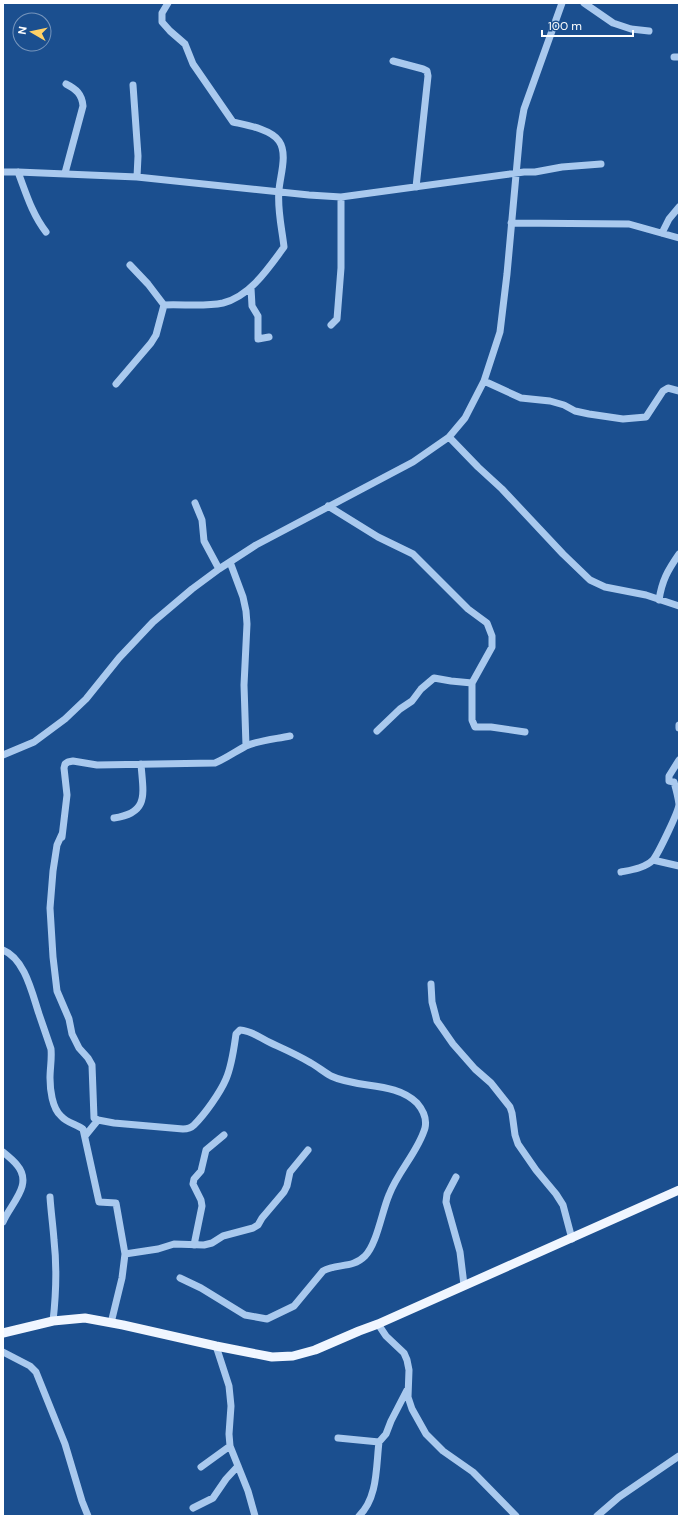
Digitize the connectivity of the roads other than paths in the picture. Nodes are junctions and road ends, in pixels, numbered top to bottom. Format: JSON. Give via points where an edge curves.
{"nodes":[{"id":1,"x":168,"y":3,"type":"edge"},
{"id":2,"x":562,"y":3,"type":"edge"},
{"id":3,"x":584,"y":3,"type":"edge"},
{"id":4,"x":649,"y":31,"type":"dead end"},
{"id":5,"x":393,"y":61,"type":"dead end"},
{"id":6,"x":66,"y":84,"type":"dead end"},
{"id":7,"x":133,"y":85,"type":"dead end"},
{"id":8,"x":601,"y":164,"type":"dead end"},
{"id":9,"x":3,"y":172,"type":"edge"},
{"id":10,"x":18,"y":172,"type":"junction"},
{"id":11,"x":65,"y":173,"type":"junction"},
{"id":12,"x":515,"y":174,"type":"junction"},
{"id":13,"x":137,"y":177,"type":"junction"},
{"id":14,"x":416,"y":187,"type":"junction"},
{"id":15,"x":278,"y":191,"type":"junction"},
{"id":16,"x":340,"y":197,"type":"junction"},
{"id":17,"x":679,"y":207,"type":"edge"},
{"id":18,"x":511,"y":223,"type":"junction"},
{"id":19,"x":46,"y":232,"type":"dead end"},
{"id":20,"x":662,"y":233,"type":"junction"},
{"id":21,"x":679,"y":238,"type":"edge"},
{"id":22,"x":130,"y":265,"type":"dead end"},
{"id":23,"x":251,"y":288,"type":"junction"},
{"id":24,"x":164,"y":305,"type":"junction"},
{"id":25,"x":331,"y":325,"type":"dead end"},
{"id":26,"x":269,"y":337,"type":"dead end"},
{"id":27,"x":484,"y":381,"type":"junction"},
{"id":28,"x":116,"y":384,"type":"dead end"},
{"id":29,"x":679,"y":391,"type":"edge"},
{"id":30,"x":449,"y":437,"type":"junction"},
{"id":31,"x":194,"y":504,"type":"dead end"},
{"id":32,"x":328,"y":506,"type":"junction"},
{"id":33,"x":679,"y":554,"type":"edge"},
{"id":34,"x":230,"y":562,"type":"junction"},
{"id":35,"x":219,"y":569,"type":"junction"},
{"id":36,"x":659,"y":600,"type":"junction"},
{"id":37,"x":679,"y":606,"type":"edge"},
{"id":38,"x":472,"y":683,"type":"junction"},
{"id":39,"x":377,"y":730,"type":"dead end"},
{"id":40,"x":525,"y":732,"type":"dead end"},
{"id":41,"x":290,"y":736,"type":"dead end"},
{"id":42,"x":246,"y":746,"type":"junction"},
{"id":43,"x":3,"y":754,"type":"edge"},
{"id":44,"x":679,"y":760,"type":"edge"},
{"id":45,"x":141,"y":764,"type":"junction"},
{"id":46,"x":114,"y":818,"type":"dead end"},
{"id":47,"x":62,"y":834,"type":"junction"},
{"id":48,"x":61,"y":846,"type":"dead end"},
{"id":49,"x":653,"y":860,"type":"junction"},
{"id":50,"x":679,"y":866,"type":"edge"},
{"id":51,"x":621,"y":872,"type":"dead end"},
{"id":52,"x":3,"y":950,"type":"edge"},
{"id":53,"x":432,"y":984,"type":"dead end"},
{"id":54,"x":98,"y":1120,"type":"junction"},
{"id":55,"x":224,"y":1135,"type":"dead end"},
{"id":56,"x":85,"y":1136,"type":"junction"},
{"id":57,"x":308,"y":1150,"type":"dead end"},
{"id":58,"x":3,"y":1152,"type":"edge"},
{"id":59,"x":456,"y":1177,"type":"dead end"},
{"id":60,"x":679,"y":1190,"type":"edge"},
{"id":61,"x":50,"y":1197,"type":"dead end"},
{"id":62,"x":3,"y":1222,"type":"edge"},
{"id":63,"x":572,"y":1239,"type":"junction"},
{"id":64,"x":194,"y":1245,"type":"junction"},
{"id":65,"x":125,"y":1254,"type":"junction"},
{"id":66,"x":180,"y":1278,"type":"dead end"},
{"id":67,"x":464,"y":1285,"type":"junction"},
{"id":68,"x":53,"y":1321,"type":"junction"},
{"id":69,"x":111,"y":1323,"type":"junction"},
{"id":70,"x":378,"y":1324,"type":"junction"},
{"id":71,"x":3,"y":1333,"type":"edge"},
{"id":72,"x":216,"y":1346,"type":"junction"},
{"id":73,"x":3,"y":1352,"type":"edge"},
{"id":74,"x":408,"y":1388,"type":"junction"},
{"id":75,"x":338,"y":1438,"type":"dead end"},
{"id":76,"x":378,"y":1442,"type":"junction"},
{"id":77,"x":230,"y":1446,"type":"junction"},
{"id":78,"x":679,"y":1456,"type":"edge"},
{"id":79,"x":238,"y":1466,"type":"junction"},
{"id":80,"x":201,"y":1467,"type":"dead end"},
{"id":81,"x":193,"y":1508,"type":"dead end"},
{"id":82,"x":88,"y":1516,"type":"edge"},
{"id":83,"x":255,"y":1516,"type":"edge"},
{"id":84,"x":359,"y":1516,"type":"edge"},
{"id":85,"x":516,"y":1516,"type":"edge"},
{"id":86,"x":597,"y":1516,"type":"edge"}],
"edges":[{"from":1,"to":15,"type":"street","via":[[162,13],[162,22],[184,44],[193,64],[232,122],[262,129],[279,141],[283,157]]},
{"from":2,"to":12,"type":"street","via":[[524,109]]},
{"from":3,"to":4,"type":"street","via":[[613,23]]},
{"from":5,"to":14,"type":"street","via":[[423,69],[427,71],[428,76]]},
{"from":6,"to":11,"type":"street","via":[[79,93],[83,106]]},
{"from":7,"to":13,"type":"street"},
{"from":8,"to":12,"type":"street"},
{"from":9,"to":10,"type":"street"},
{"from":10,"to":11,"type":"street"},
{"from":10,"to":19,"type":"street","via":[[30,207]]},
{"from":11,"to":13,"type":"street"},
{"from":12,"to":14,"type":"street"},
{"from":12,"to":18,"type":"street"},
{"from":13,"to":15,"type":"street"},
{"from":14,"to":16,"type":"street"},
{"from":15,"to":16,"type":"street"},
{"from":15,"to":23,"type":"street","via":[[284,248]]},
{"from":16,"to":25,"type":"street","via":[[341,268],[337,319]]},
{"from":17,"to":20,"type":"street"},
{"from":18,"to":20,"type":"street","via":[[623,224]]},
{"from":18,"to":27,"type":"street","via":[[500,332]]},
{"from":20,"to":21,"type":"street"},
{"from":22,"to":24,"type":"street"},
{"from":23,"to":24,"type":"street","via":[[222,303]]},
{"from":23,"to":26,"type":"street","via":[[252,306],[258,316],[258,338]]},
{"from":24,"to":28,"type":"street","via":[[156,336]]},
{"from":27,"to":29,"type":"street","via":[[521,398],[542,399],[564,404],[575,411],[623,419],[646,417],[663,391],[668,388]]},
{"from":27,"to":30,"type":"street","via":[[465,418]]},
{"from":30,"to":32,"type":"street","via":[[414,462]]},
{"from":30,"to":36,"type":"street","via":[[590,580],[604,587]]},
{"from":31,"to":35,"type":"street","via":[[202,520],[204,541]]},
{"from":32,"to":34,"type":"street","via":[[256,544]]},
{"from":32,"to":38,"type":"street","via":[[378,537],[413,554],[468,609],[487,623],[492,636],[492,647]]},
{"from":33,"to":36,"type":"street","via":[[661,584]]},
{"from":34,"to":35,"type":"street"},
{"from":34,"to":42,"type":"street","via":[[246,611]]},
{"from":35,"to":43,"type":"street","via":[[153,622],[65,720],[34,742]]},
{"from":36,"to":37,"type":"street"},
{"from":38,"to":39,"type":"street","via":[[434,678],[412,701]]},
{"from":38,"to":40,"type":"street","via":[[472,720],[475,727]]},
{"from":41,"to":42,"type":"street"},
{"from":42,"to":45,"type":"street","via":[[215,763]]},
{"from":44,"to":49,"type":"street","via":[[668,781],[674,782],[678,809]]},
{"from":45,"to":46,"type":"street","via":[[143,784],[140,807],[131,815]]},
{"from":45,"to":47,"type":"street","via":[[65,764],[67,795]]},
{"from":47,"to":48,"type":"street"},
{"from":47,"to":54,"type":"street","via":[[52,871],[50,908],[57,991],[69,1019],[72,1034],[92,1065],[93,1112],[94,1118]]},
{"from":49,"to":50,"type":"street"},
{"from":49,"to":51,"type":"street"},
{"from":52,"to":56,"type":"street","via":[[16,959],[29,981],[51,1049],[50,1083],[55,1108],[65,1120],[83,1129]]},
{"from":53,"to":63,"type":"street","via":[[436,1021],[453,1044],[491,1083],[510,1107],[518,1144],[563,1205]]},
{"from":54,"to":56,"type":"street"},
{"from":54,"to":66,"type":"street","via":[[188,1129],[212,1103],[226,1079],[236,1034],[240,1030],[255,1033],[332,1076],[408,1095],[424,1114],[426,1122],[421,1138],[389,1195],[366,1255],[359,1262],[323,1271],[294,1306],[267,1319],[245,1315]]},
{"from":55,"to":64,"type":"street","via":[[206,1150],[201,1171],[194,1179],[193,1184],[202,1206]]},
{"from":56,"to":65,"type":"street","via":[[99,1202],[116,1203]]},
{"from":57,"to":64,"type":"street","via":[[290,1172],[284,1192],[258,1225],[223,1236],[212,1243]]},
{"from":58,"to":62,"type":"street","via":[[18,1165],[23,1179],[22,1191]]},
{"from":59,"to":67,"type":"street","via":[[447,1194],[446,1202],[460,1252]]},
{"from":60,"to":63,"type":"main road"},
{"from":61,"to":68,"type":"street","via":[[54,1241]]},
{"from":63,"to":67,"type":"main road"},
{"from":64,"to":65,"type":"street","via":[[174,1244]]},
{"from":65,"to":69,"type":"street"},
{"from":67,"to":70,"type":"main road"},
{"from":68,"to":69,"type":"main road","via":[[85,1318]]},
{"from":68,"to":71,"type":"main road"},
{"from":69,"to":72,"type":"main road"},
{"from":70,"to":72,"type":"main road","via":[[315,1350],[293,1356],[272,1357]]},
{"from":70,"to":74,"type":"street","via":[[386,1336],[404,1353],[409,1370]]},
{"from":72,"to":77,"type":"street","via":[[229,1386]]},
{"from":73,"to":82,"type":"street","via":[[30,1366],[36,1372],[65,1444]]},
{"from":74,"to":76,"type":"street","via":[[386,1434]]},
{"from":74,"to":85,"type":"street","via":[[412,1409],[426,1434],[473,1472]]},
{"from":75,"to":76,"type":"street"},
{"from":76,"to":84,"type":"street","via":[[375,1482],[370,1499]]},
{"from":77,"to":79,"type":"street"},
{"from":77,"to":80,"type":"street"},
{"from":78,"to":86,"type":"street","via":[[619,1497]]},
{"from":79,"to":81,"type":"street","via":[[213,1498]]},
{"from":79,"to":83,"type":"street"}]}
